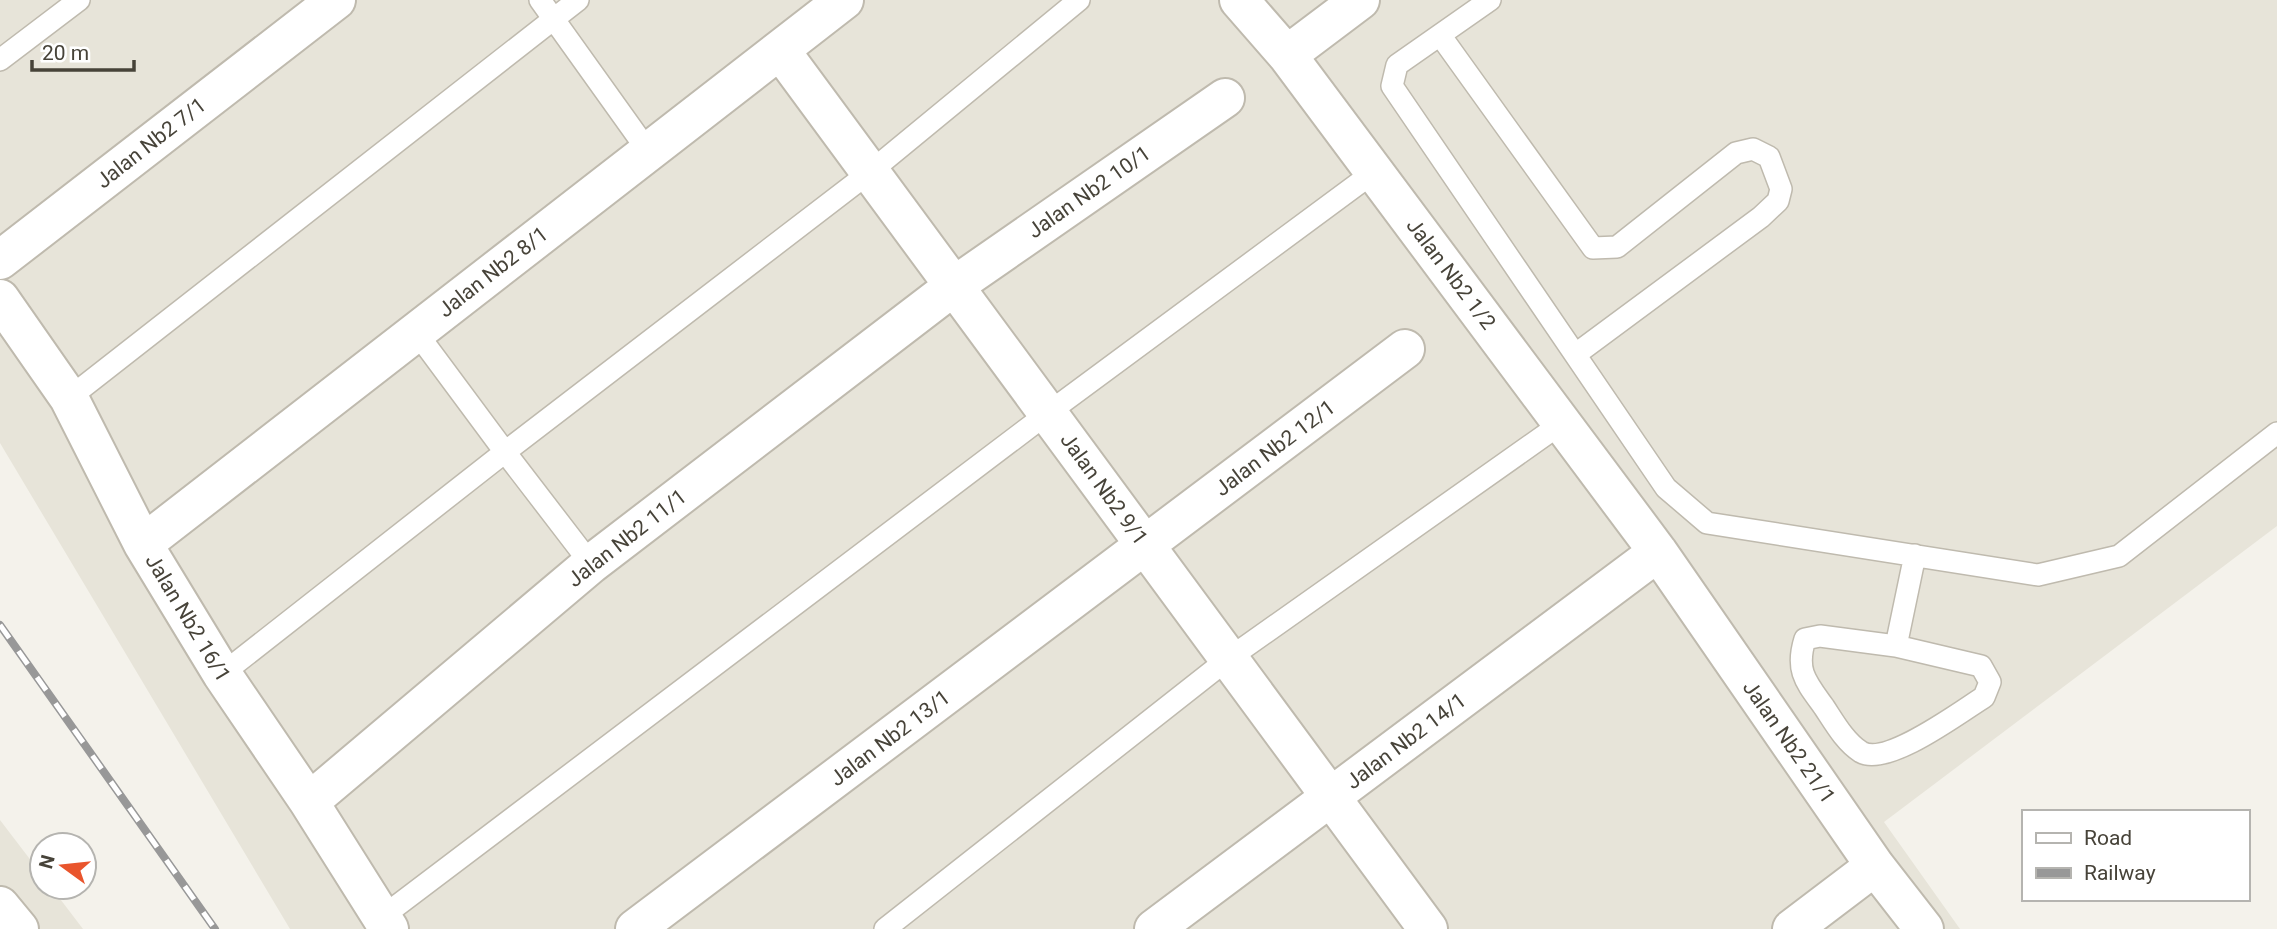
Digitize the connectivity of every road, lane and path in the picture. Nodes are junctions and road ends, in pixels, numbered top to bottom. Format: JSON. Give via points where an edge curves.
{"nodes":[{"id":1,"x":79,"y":0,"type":"edge"},
{"id":2,"x":336,"y":0,"type":"edge"},
{"id":3,"x":540,"y":0,"type":"edge"},
{"id":4,"x":578,"y":0,"type":"edge"},
{"id":5,"x":844,"y":0,"type":"edge"},
{"id":6,"x":1079,"y":0,"type":"edge"},
{"id":7,"x":1239,"y":0,"type":"edge"},
{"id":8,"x":1360,"y":0,"type":"edge"},
{"id":9,"x":1490,"y":0,"type":"edge"},
{"id":10,"x":554,"y":19,"type":"junction"},
{"id":11,"x":1440,"y":35,"type":"junction"},
{"id":12,"x":780,"y":50,"type":"junction"},
{"id":13,"x":1287,"y":55,"type":"junction"},
{"id":14,"x":0,"y":60,"type":"edge"},
{"id":15,"x":1224,"y":98,"type":"dead end"},
{"id":16,"x":648,"y":152,"type":"junction"},
{"id":17,"x":870,"y":172,"type":"junction"},
{"id":18,"x":1374,"y":172,"type":"junction"},
{"id":19,"x":0,"y":260,"type":"edge"},
{"id":20,"x":954,"y":286,"type":"junction"},
{"id":21,"x":0,"y":299,"type":"edge"},
{"id":22,"x":416,"y":332,"type":"junction"},
{"id":23,"x":1405,"y":349,"type":"dead end"},
{"id":24,"x":1576,"y":354,"type":"junction"},
{"id":25,"x":69,"y":398,"type":"junction"},
{"id":26,"x":1048,"y":413,"type":"junction"},
{"id":27,"x":1562,"y":423,"type":"junction"},
{"id":28,"x":2277,"y":433,"type":"edge"},
{"id":29,"x":505,"y":453,"type":"junction"},
{"id":30,"x":143,"y":544,"type":"junction"},
{"id":31,"x":1145,"y":546,"type":"junction"},
{"id":32,"x":1658,"y":552,"type":"junction"},
{"id":33,"x":1915,"y":555,"type":"junction"},
{"id":34,"x":591,"y":564,"type":"junction"},
{"id":35,"x":1896,"y":646,"type":"junction"},
{"id":36,"x":1228,"y":659,"type":"junction"},
{"id":37,"x":222,"y":674,"type":"junction"},
{"id":38,"x":1331,"y":798,"type":"junction"},
{"id":39,"x":309,"y":802,"type":"junction"},
{"id":40,"x":1875,"y":866,"type":"junction"},
{"id":41,"x":0,"y":906,"type":"edge"},
{"id":42,"x":386,"y":923,"type":"edge"},
{"id":43,"x":1417,"y":925,"type":"edge"},
{"id":44,"x":19,"y":929,"type":"edge"},
{"id":45,"x":635,"y":929,"type":"edge"},
{"id":46,"x":885,"y":929,"type":"edge"},
{"id":47,"x":1154,"y":929,"type":"edge"},
{"id":48,"x":1792,"y":929,"type":"edge"},
{"id":49,"x":1924,"y":929,"type":"edge"}],
"edges":[{"from":1,"to":14,"type":"lane"},
{"from":2,"to":19,"type":"street","name":"Jalan Nb2 7/1"},
{"from":3,"to":10,"type":"lane"},
{"from":4,"to":10,"type":"lane"},
{"from":5,"to":12,"type":"street","name":"Jalan Nb2 8/1"},
{"from":6,"to":17,"type":"lane"},
{"from":7,"to":13,"type":"street","name":"Jalan Nb2 1/2"},
{"from":8,"to":13,"type":"street"},
{"from":9,"to":11,"type":"lane"},
{"from":10,"to":16,"type":"lane"},
{"from":10,"to":25,"type":"lane"},
{"from":11,"to":24,"type":"lane","via":[[1398,65],[1392,86]]},
{"from":11,"to":24,"type":"lane","via":[[1593,248],[1617,247],[1736,153],[1753,149],[1769,157],[1781,189],[1778,201]]},
{"from":12,"to":16,"type":"street","name":"Jalan Nb2 8/1"},
{"from":12,"to":17,"type":"street","name":"Jalan Nb2 9/1"},
{"from":13,"to":18,"type":"street","name":"Jalan Nb2 1/2"},
{"from":15,"to":20,"type":"street","name":"Jalan Nb2 10/1"},
{"from":16,"to":22,"type":"street","name":"Jalan Nb2 8/1"},
{"from":17,"to":20,"type":"street","name":"Jalan Nb2 9/1"},
{"from":17,"to":29,"type":"lane"},
{"from":18,"to":26,"type":"lane"},
{"from":18,"to":27,"type":"street","name":"Jalan Nb2 1/2"},
{"from":20,"to":26,"type":"street","name":"Jalan Nb2 9/1"},
{"from":20,"to":34,"type":"street","name":"Jalan Nb2 11/1"},
{"from":21,"to":25,"type":"street","name":"Jalan Nb2 16/1"},
{"from":22,"to":29,"type":"lane"},
{"from":22,"to":30,"type":"street","name":"Jalan Nb2 8/1"},
{"from":23,"to":31,"type":"street","name":"Jalan Nb2 12/1"},
{"from":24,"to":33,"type":"lane","via":[[1667,488],[1707,523]]},
{"from":25,"to":30,"type":"street","name":"Jalan Nb2 16/1"},
{"from":26,"to":31,"type":"street","name":"Jalan Nb2 9/1"},
{"from":26,"to":42,"type":"lane"},
{"from":27,"to":32,"type":"street","name":"Jalan Nb2 1/2"},
{"from":27,"to":36,"type":"lane"},
{"from":28,"to":33,"type":"lane","via":[[2119,556],[2038,575]]},
{"from":29,"to":34,"type":"lane"},
{"from":29,"to":37,"type":"lane"},
{"from":30,"to":37,"type":"street","name":"Jalan Nb2 16/1"},
{"from":31,"to":36,"type":"street","name":"Jalan Nb2 9/1"},
{"from":31,"to":45,"type":"street","name":"Jalan Nb2 13/1"},
{"from":32,"to":38,"type":"street","name":"Jalan Nb2 14/1"},
{"from":32,"to":40,"type":"street","name":"Jalan Nb2 21/1"},
{"from":33,"to":35,"type":"lane"},
{"from":34,"to":39,"type":"street","name":"Jalan Nb2 11/1"},
{"from":35,"to":35,"type":"lane","via":[[1820,636],[1805,639],[1800,655],[1803,678],[1849,743],[1864,754],[1884,755],[1903,747],[1984,697],[1990,682],[1981,666]]},
{"from":36,"to":38,"type":"street","name":"Jalan Nb2 9/1"},
{"from":36,"to":46,"type":"lane"},
{"from":37,"to":39,"type":"street","name":"Jalan Nb2 16/1"},
{"from":38,"to":43,"type":"street","name":"Jalan Nb2 9/1"},
{"from":38,"to":47,"type":"street","name":"Jalan Nb2 14/1"},
{"from":39,"to":42,"type":"street","name":"Jalan Nb2 16/1"},
{"from":40,"to":48,"type":"street"},
{"from":40,"to":49,"type":"street","name":"Jalan Nb2 21/1"},
{"from":41,"to":44,"type":"street"}]}
